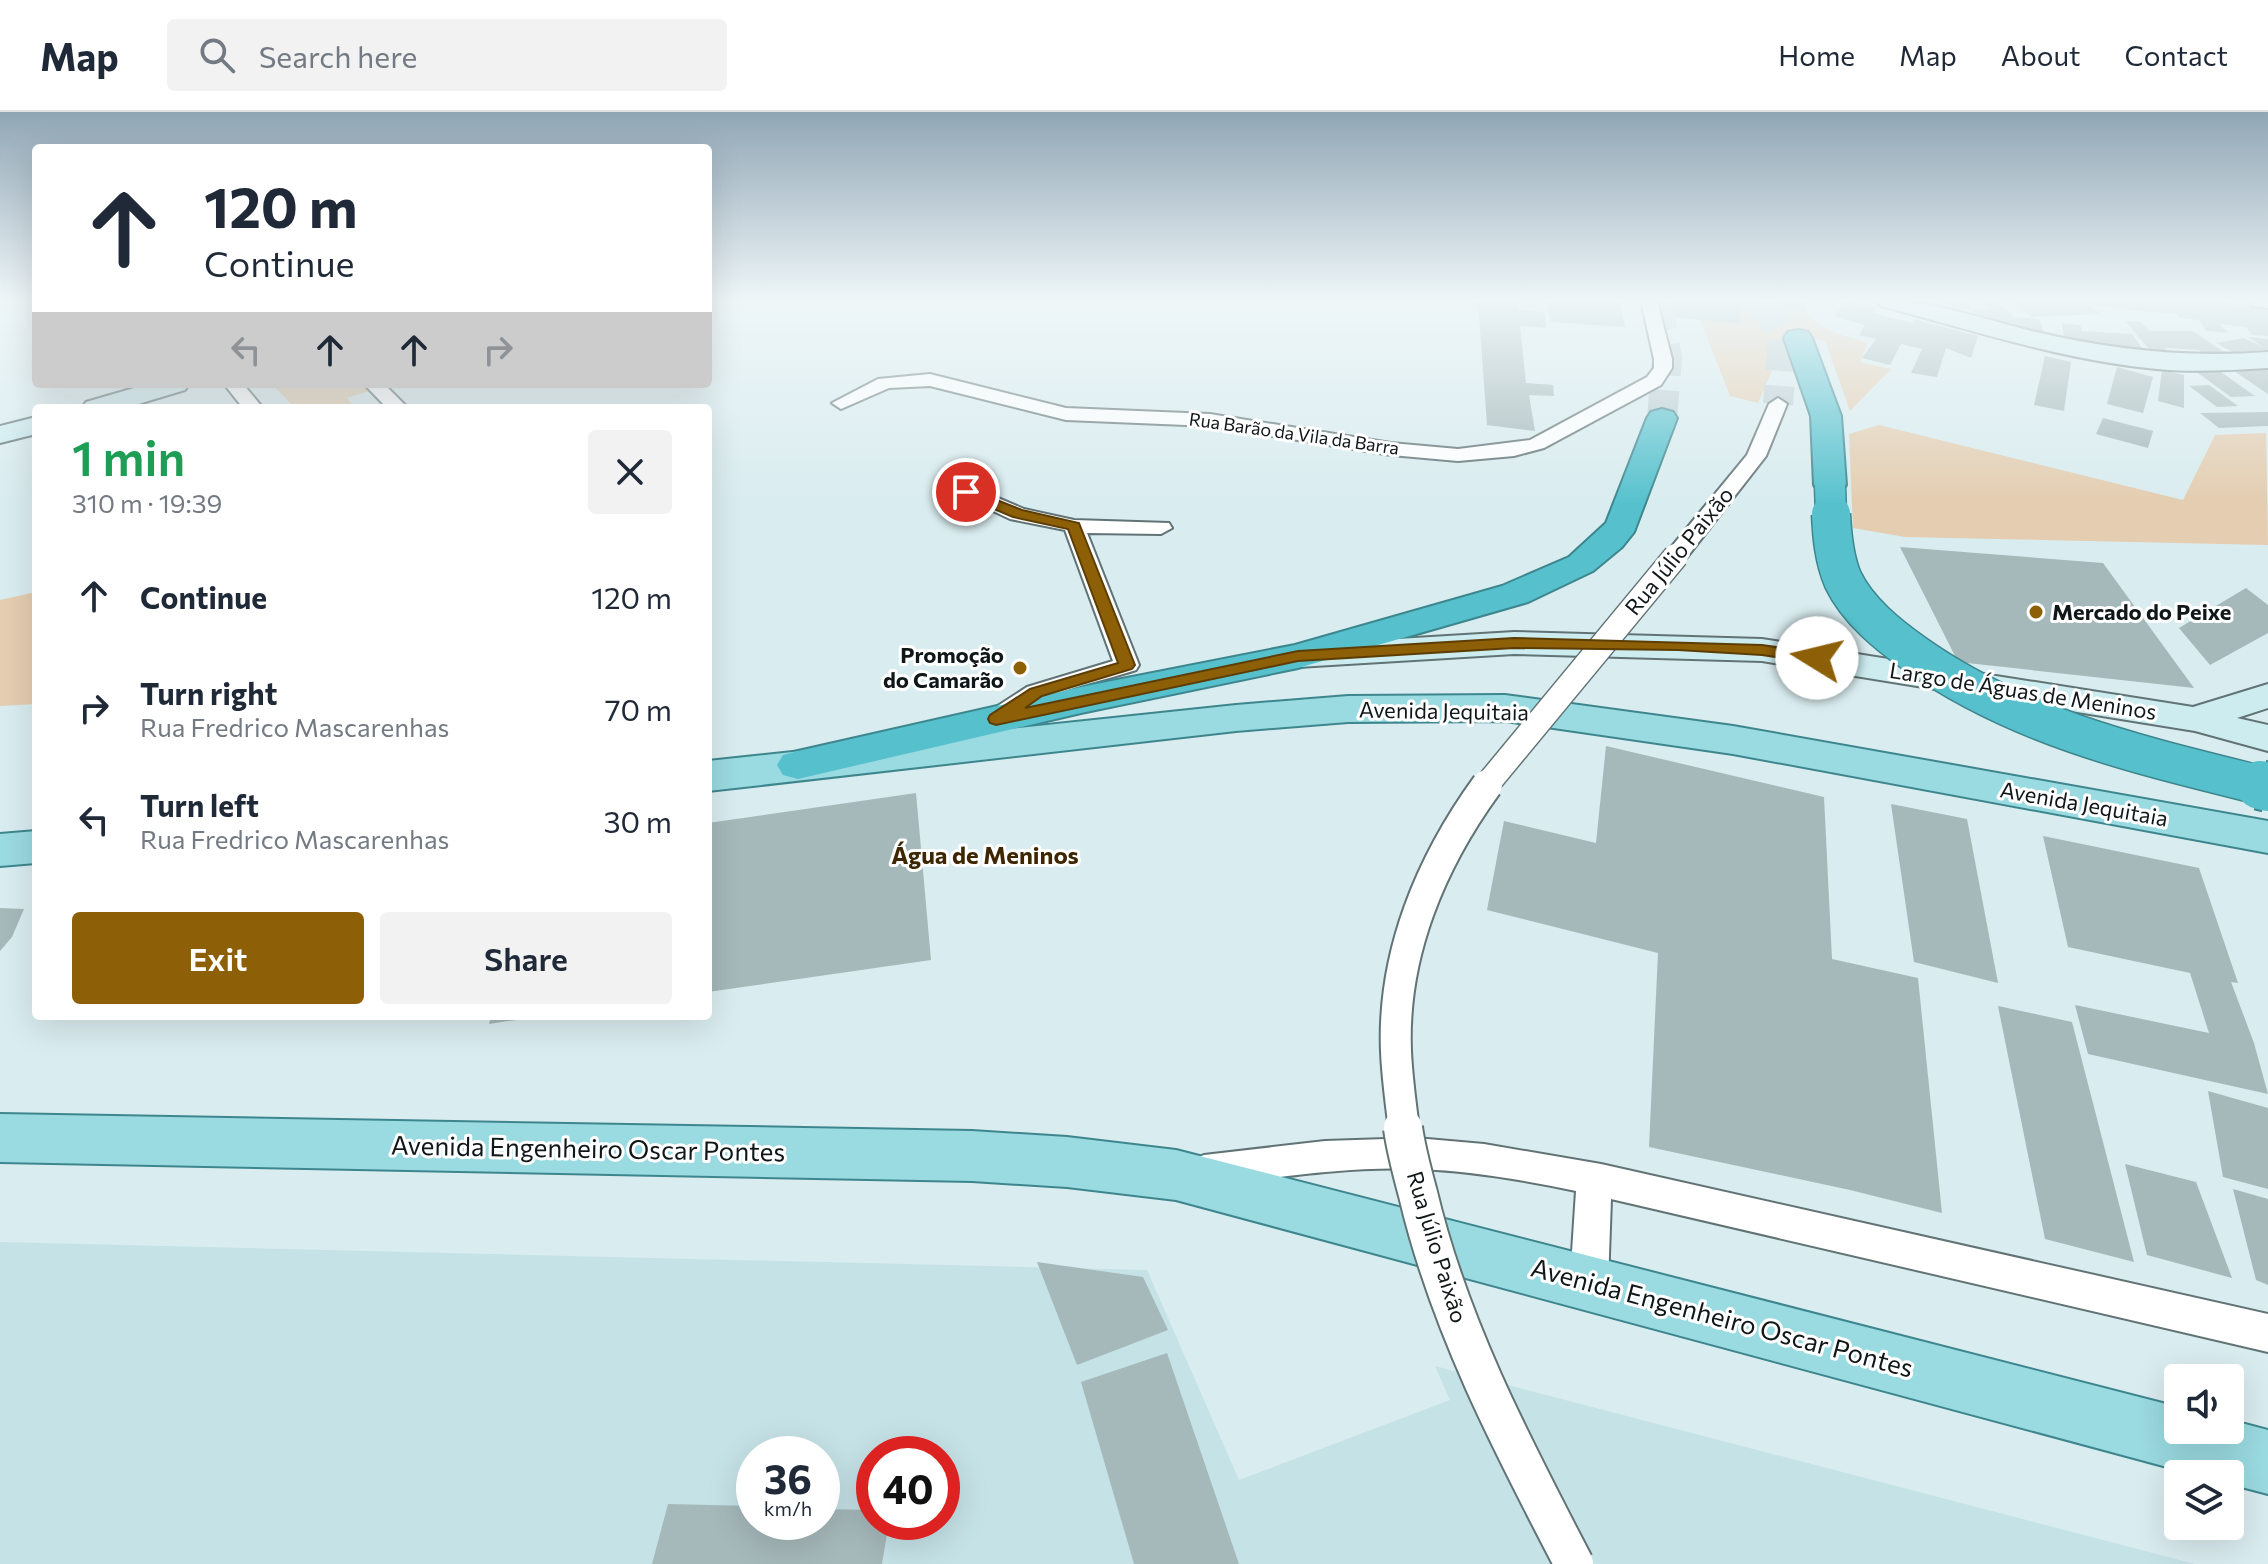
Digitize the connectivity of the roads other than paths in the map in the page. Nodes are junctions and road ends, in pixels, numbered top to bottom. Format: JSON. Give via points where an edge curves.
{"nodes":[{"id":1,"x":1662,"y":369,"type":"edge"},
{"id":2,"x":1809,"y":369,"type":"tunnel mouth"},
{"id":3,"x":163,"y":388,"type":"edge"},
{"id":4,"x":236,"y":388,"type":"edge"},
{"id":5,"x":377,"y":388,"type":"edge"},
{"id":6,"x":841,"y":403,"type":"dead end"},
{"id":7,"x":109,"y":404,"type":"edge"},
{"id":8,"x":250,"y":404,"type":"edge"},
{"id":9,"x":394,"y":404,"type":"edge"},
{"id":10,"x":1778,"y":404,"type":"tunnel mouth"},
{"id":11,"x":1662,"y":418,"type":"tunnel mouth"},
{"id":12,"x":32,"y":426,"type":"edge"},
{"id":13,"x":0,"y":435,"type":"edge"},
{"id":14,"x":947,"y":482,"type":"dead end"},
{"id":15,"x":1074,"y":526,"type":"junction"},
{"id":16,"x":1161,"y":528,"type":"dead end"},
{"id":17,"x":1298,"y":656,"type":"junction"},
{"id":18,"x":2268,"y":696,"type":"edge"},
{"id":19,"x":996,"y":719,"type":"junction"},
{"id":20,"x":2195,"y":719,"type":"junction"},
{"id":21,"x":2268,"y":738,"type":"edge"},
{"id":22,"x":798,"y":765,"type":"junction"},
{"id":23,"x":712,"y":776,"type":"edge"},
{"id":24,"x":2268,"y":787,"type":"edge"},
{"id":25,"x":2267,"y":842,"type":"edge"},
{"id":26,"x":32,"y":847,"type":"edge"},
{"id":27,"x":0,"y":850,"type":"edge"},
{"id":28,"x":0,"y":1138,"type":"edge"},
{"id":29,"x":1176,"y":1175,"type":"junction"},
{"id":30,"x":1594,"y":1180,"type":"junction"},
{"id":31,"x":1589,"y":1283,"type":"junction"},
{"id":32,"x":2268,"y":1333,"type":"edge"},
{"id":33,"x":2268,"y":1462,"type":"edge"},
{"id":34,"x":1574,"y":1564,"type":"edge"}],
"edges":[{"from":1,"to":6,"type":"street","name":"Rua Barão da Vila da Barra","via":[[1654,381],[1555,436],[1499,452],[1458,455],[1210,420],[1066,414],[930,380],[885,383]]},
{"from":2,"to":24,"type":"highway","bridge":true,"via":[[1826,416],[1836,557],[1845,582],[1887,633],[1950,680],[2025,719]]},
{"from":3,"to":7,"type":"street"},
{"from":4,"to":8,"type":"street"},
{"from":5,"to":9,"type":"street"},
{"from":10,"to":34,"type":"street","name":"Rua Júlio Paixão","bridge":true,"via":[[1756,456],[1519,743],[1453,834],[1429,878],[1400,986],[1399,1106],[1415,1192],[1480,1375]]},
{"from":11,"to":17,"type":"highway","via":[[1622,525],[1581,564],[1491,602]]},
{"from":12,"to":13,"type":"street"},
{"from":14,"to":15,"type":"street","via":[[1018,514]]},
{"from":15,"to":16,"type":"street"},
{"from":15,"to":19,"type":"street","via":[[1127,665],[1036,693]]},
{"from":17,"to":19,"type":"highway"},
{"from":17,"to":20,"type":"street","name":"Largo de Águas de Meninos","via":[[1514,643],[1762,650]]},
{"from":18,"to":20,"type":"street"},
{"from":19,"to":22,"type":"highway"},
{"from":20,"to":21,"type":"street","name":"Largo de Águas de Meninos"},
{"from":22,"to":23,"type":"main road","name":"Avenida Jequitaia"},
{"from":22,"to":25,"type":"main road","name":"Avenida Jequitaia","via":[[1250,717],[1378,708],[1505,708],[1733,740]]},
{"from":26,"to":27,"type":"main road"},
{"from":28,"to":29,"type":"main road","name":"Avenida Engenheiro Oscar Pontes","via":[[972,1156]]},
{"from":29,"to":30,"type":"street","name":"Avenida Engenheiro Oscar Pontes","via":[[1398,1153],[1469,1158]]},
{"from":29,"to":31,"type":"main road","name":"Avenida Engenheiro Oscar Pontes"},
{"from":30,"to":31,"type":"street"},
{"from":30,"to":32,"type":"street","name":"Avenida Engenheiro Oscar Pontes"},
{"from":31,"to":33,"type":"main road","name":"Avenida Engenheiro Oscar Pontes"}]}
